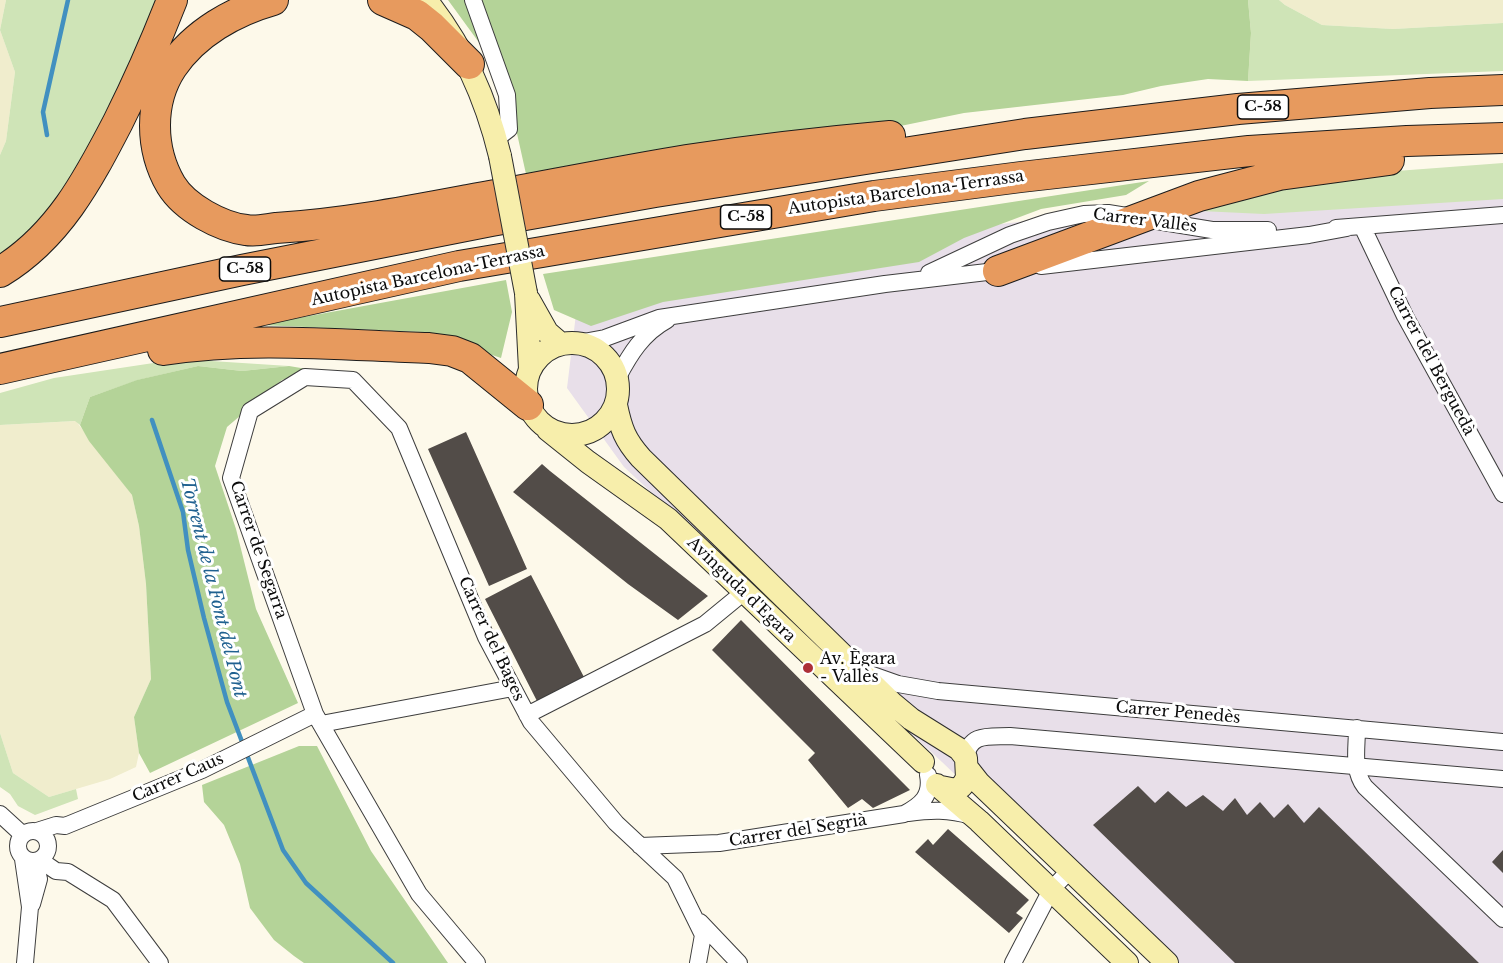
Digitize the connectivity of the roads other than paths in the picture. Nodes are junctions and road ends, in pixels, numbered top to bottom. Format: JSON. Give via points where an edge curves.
{"nodes":[{"id":1,"x":172,"y":0,"type":"edge"},
{"id":2,"x":273,"y":0,"type":"edge"},
{"id":3,"x":383,"y":0,"type":"edge"},
{"id":4,"x":426,"y":0,"type":"edge"},
{"id":5,"x":473,"y":0,"type":"edge"},
{"id":6,"x":469,"y":64,"type":"junction"},
{"id":7,"x":1503,"y":90,"type":"edge"},
{"id":8,"x":1025,"y":134,"type":"junction"},
{"id":9,"x":1503,"y":138,"type":"edge"},
{"id":10,"x":1503,"y":144,"type":"edge"},
{"id":11,"x":498,"y":147,"type":"junction"},
{"id":12,"x":1503,"y":215,"type":"edge"},
{"id":13,"x":1140,"y":218,"type":"junction"},
{"id":14,"x":1354,"y":227,"type":"junction"},
{"id":15,"x":998,"y":271,"type":"junction"},
{"id":16,"x":0,"y":272,"type":"edge"},
{"id":17,"x":885,"y":284,"type":"junction"},
{"id":18,"x":526,"y":293,"type":"junction"},
{"id":19,"x":687,"y":314,"type":"junction"},
{"id":20,"x":0,"y":322,"type":"edge"},
{"id":21,"x":570,"y":343,"type":"junction"},
{"id":22,"x":0,"y":369,"type":"edge"},
{"id":23,"x":530,"y":369,"type":"junction"},
{"id":24,"x":0,"y":375,"type":"edge"},
{"id":25,"x":305,"y":377,"type":"joint"},
{"id":26,"x":618,"y":377,"type":"junction"},
{"id":27,"x":528,"y":405,"type":"junction"},
{"id":28,"x":616,"y":405,"type":"junction"},
{"id":29,"x":549,"y":430,"type":"junction"},
{"id":30,"x":1503,"y":494,"type":"edge"},
{"id":31,"x":744,"y":592,"type":"junction"},
{"id":32,"x":855,"y":668,"type":"junction"},
{"id":33,"x":513,"y":688,"type":"junction"},
{"id":34,"x":527,"y":715,"type":"junction"},
{"id":35,"x":318,"y":719,"type":"junction"},
{"id":36,"x":1357,"y":728,"type":"junction"},
{"id":37,"x":1503,"y":742,"type":"edge"},
{"id":38,"x":962,"y":757,"type":"junction"},
{"id":39,"x":1356,"y":766,"type":"junction"},
{"id":40,"x":1503,"y":779,"type":"edge"},
{"id":41,"x":939,"y":782,"type":"junction"},
{"id":42,"x":911,"y":813,"type":"junction"},
{"id":43,"x":0,"y":814,"type":"edge"},
{"id":44,"x":974,"y":817,"type":"junction"},
{"id":45,"x":65,"y":826,"type":"junction"},
{"id":46,"x":30,"y":833,"type":"junction"},
{"id":47,"x":640,"y":846,"type":"junction"},
{"id":48,"x":39,"y":856,"type":"junction"},
{"id":49,"x":1070,"y":870,"type":"junction"},
{"id":50,"x":1051,"y":890,"type":"junction"},
{"id":51,"x":692,"y":914,"type":"junction"},
{"id":52,"x":1503,"y":919,"type":"edge"},
{"id":53,"x":25,"y":963,"type":"edge"},
{"id":54,"x":160,"y":963,"type":"edge"},
{"id":55,"x":477,"y":963,"type":"edge"},
{"id":56,"x":698,"y":963,"type":"edge"},
{"id":57,"x":739,"y":963,"type":"edge"},
{"id":58,"x":1013,"y":963,"type":"edge"},
{"id":59,"x":1127,"y":963,"type":"edge"},
{"id":60,"x":1167,"y":963,"type":"edge"}],
"edges":[{"from":1,"to":16,"type":"highway","via":[[90,177],[45,237]]},
{"from":2,"to":8,"type":"highway","via":[[208,29],[184,51],[171,70],[155,108],[156,141],[172,185],[204,213],[248,231],[346,222],[688,160],[889,136]]},
{"from":3,"to":6,"type":"highway","via":[[417,15]]},
{"from":4,"to":6,"type":"street"},
{"from":5,"to":11,"type":"street","via":[[507,95],[509,129]]},
{"from":6,"to":11,"type":"street"},
{"from":7,"to":8,"type":"highway","number":"C-58","via":[[1238,109]]},
{"from":8,"to":20,"type":"highway","number":"C-58","via":[[490,221]]},
{"from":9,"to":22,"type":"highway","name":"Autopista Barcelona-Terrassa","number":"C-58","via":[[1249,151],[874,196],[459,266]]},
{"from":10,"to":13,"type":"highway","via":[[1280,175],[1199,196]]},
{"from":11,"to":18,"type":"street","bridge":true},
{"from":12,"to":14,"type":"street","name":"Carrer Vallès"},
{"from":13,"to":14,"type":"street","name":"Carrer Vallès","via":[[1212,230]]},
{"from":13,"to":15,"type":"highway"},
{"from":13,"to":17,"type":"street","name":"Carrer Vallès","via":[[1084,214],[1048,222],[1010,235],[940,270]]},
{"from":14,"to":15,"type":"street","name":"Carrer Vallès"},
{"from":14,"to":30,"type":"street","name":"Carrer del Berguedà"},
{"from":15,"to":17,"type":"street","name":"Carrer Vallès"},
{"from":17,"to":19,"type":"street","name":"Carrer Vallès"},
{"from":18,"to":21,"type":"street","via":[[547,332]]},
{"from":18,"to":23,"type":"street"},
{"from":19,"to":21,"type":"street","name":"Carrer Vallès","via":[[658,318],[605,338]]},
{"from":19,"to":26,"type":"street","name":"Carrer Vallès","via":[[660,324],[648,334],[629,355]]},
{"from":21,"to":23,"type":"street","via":[[547,350]]},
{"from":21,"to":26,"type":"street","via":[[601,352]]},
{"from":23,"to":27,"type":"street","via":[[526,384]]},
{"from":24,"to":27,"type":"highway","via":[[228,343],[429,348],[470,358]]},
{"from":25,"to":33,"type":"street","name":"Carrer del Bages","via":[[353,380],[399,428],[486,637]]},
{"from":25,"to":35,"type":"street","name":"Carrer de Segarra","via":[[250,411],[231,478]]},
{"from":26,"to":28,"type":"street"},
{"from":27,"to":29,"type":"street"},
{"from":28,"to":29,"type":"street","via":[[594,431],[579,436]]},
{"from":28,"to":32,"type":"street","name":"Avinguda d'Egara","via":[[622,430],[641,458]]},
{"from":29,"to":31,"type":"street","name":"Avinguda d'Egara","via":[[668,519]]},
{"from":31,"to":34,"type":"street","via":[[705,624]]},
{"from":31,"to":41,"type":"street","name":"Avinguda d'Egara"},
{"from":32,"to":36,"type":"street","name":"Carrer Penedès","via":[[898,684],[938,691]]},
{"from":32,"to":38,"type":"street","name":"Avinguda d'Egara","via":[[911,719]]},
{"from":33,"to":34,"type":"street","name":"Carrer del Bages"},
{"from":33,"to":35,"type":"street"},
{"from":34,"to":47,"type":"street","name":"Carrer del Bages","via":[[616,823]]},
{"from":35,"to":45,"type":"street","name":"Carrer Caus","via":[[289,726],[202,770]]},
{"from":35,"to":55,"type":"street","name":"Carrer de Segarra","via":[[419,894]]},
{"from":36,"to":37,"type":"street","name":"Carrer Penedès"},
{"from":36,"to":39,"type":"street"},
{"from":38,"to":39,"type":"street","via":[[972,741],[1010,736]]},
{"from":38,"to":41,"type":"street","via":[[967,778],[962,786]]},
{"from":38,"to":41,"type":"street","via":[[941,742],[929,745],[921,757]]},
{"from":38,"to":49,"type":"street","name":"Avinguda d'Egara","via":[[979,783]]},
{"from":39,"to":40,"type":"street"},
{"from":39,"to":52,"type":"street","via":[[1365,787]]},
{"from":41,"to":42,"type":"street","name":"Carrer del Segrià"},
{"from":41,"to":42,"type":"street","name":"Carrer del Segrià","via":[[929,782],[926,799]]},
{"from":41,"to":44,"type":"street","name":"Avinguda d'Egara"},
{"from":42,"to":44,"type":"street","name":"Carrer del Segrià","via":[[956,811]]},
{"from":42,"to":47,"type":"street","name":"Carrer del Segrià","via":[[719,843]]},
{"from":43,"to":46,"type":"street"},
{"from":44,"to":50,"type":"street","name":"Avinguda d'Egara"},
{"from":45,"to":46,"type":"street","name":"Carrer Caus"},
{"from":45,"to":48,"type":"street","name":"Carrer Caus"},
{"from":46,"to":48,"type":"street","via":[[45,836]]},
{"from":46,"to":48,"type":"street","via":[[19,840],[19,854]]},
{"from":47,"to":51,"type":"street","name":"Carrer del Bages","via":[[675,878]]},
{"from":48,"to":53,"type":"street"},
{"from":48,"to":54,"type":"street","via":[[64,863],[68,872],[113,900]]},
{"from":49,"to":50,"type":"street"},
{"from":49,"to":60,"type":"street","name":"Avinguda d'Egara"},
{"from":50,"to":58,"type":"street"},
{"from":50,"to":59,"type":"street","name":"Avinguda d'Egara"},
{"from":51,"to":56,"type":"street","name":"Carrer del Bages","via":[[703,935]]},
{"from":51,"to":57,"type":"street","name":"Carrer del Bages"}]}
